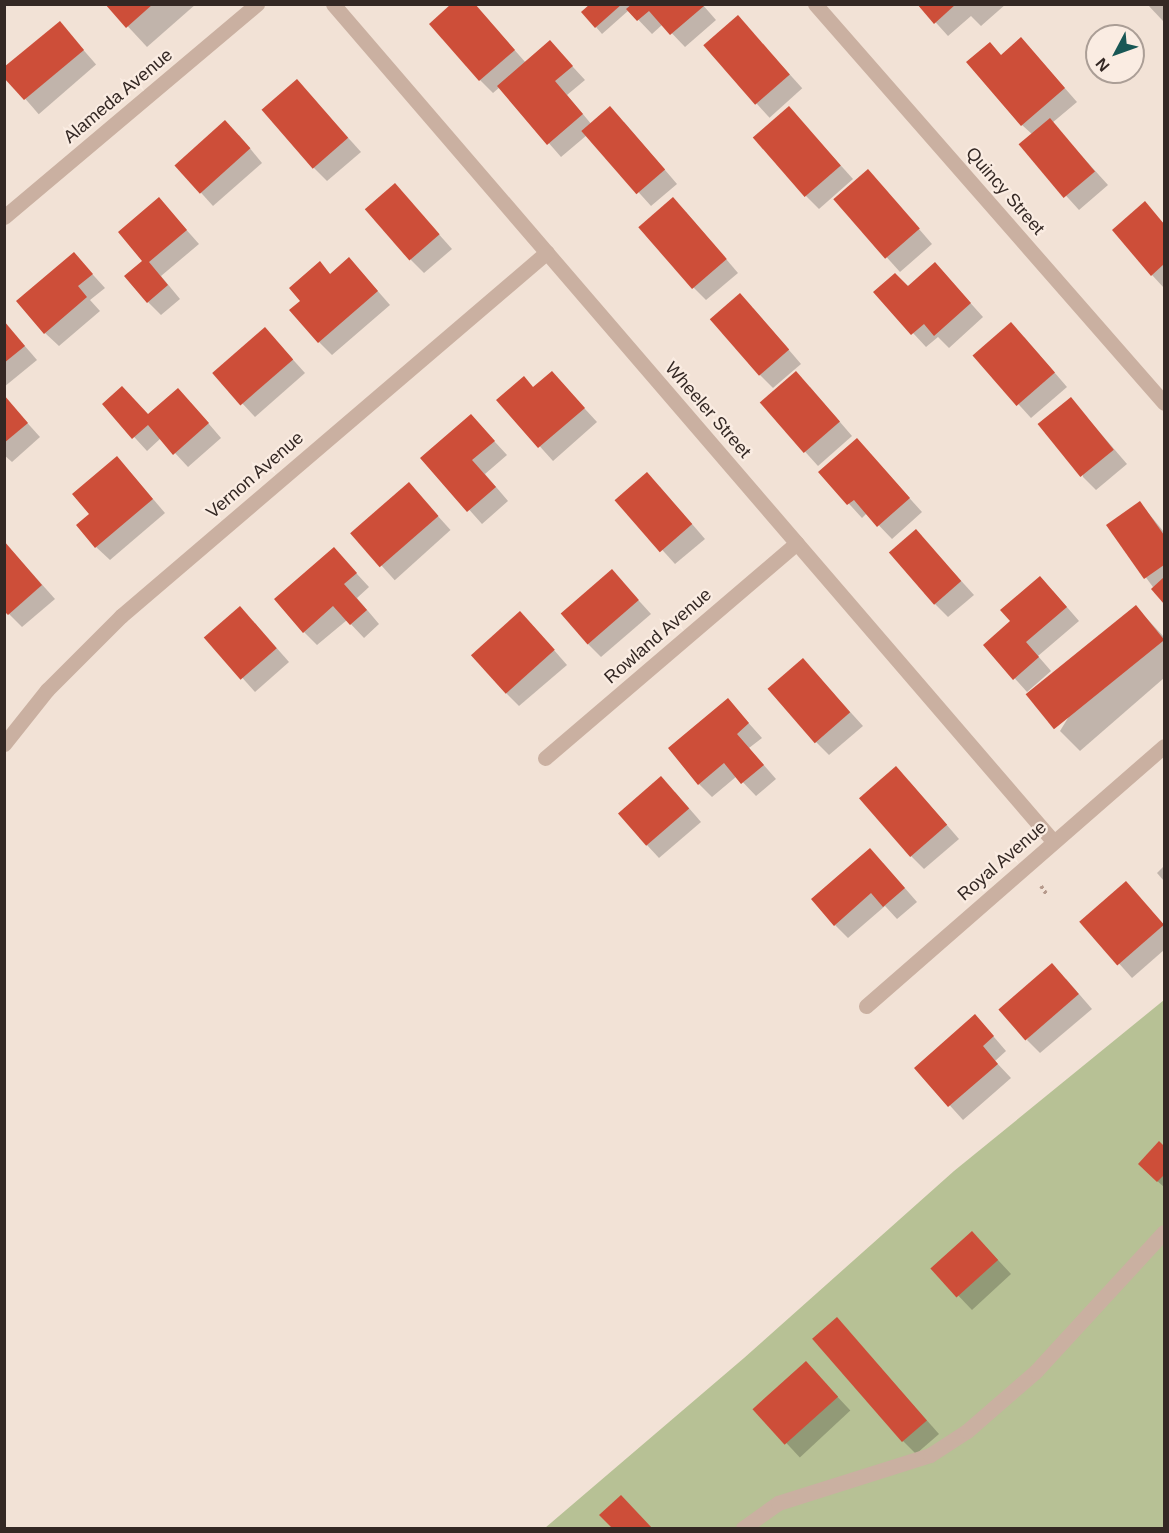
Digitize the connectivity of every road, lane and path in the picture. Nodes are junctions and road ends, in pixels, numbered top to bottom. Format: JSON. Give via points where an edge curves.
{"nodes":[{"id":1,"x":257,"y":4,"type":"edge"},
{"id":2,"x":333,"y":4,"type":"edge"},
{"id":3,"x":815,"y":4,"type":"edge"},
{"id":4,"x":4,"y":218,"type":"edge"},
{"id":5,"x":547,"y":252,"type":"junction"},
{"id":6,"x":1164,"y":403,"type":"edge"},
{"id":7,"x":797,"y":543,"type":"junction"},
{"id":8,"x":4,"y":744,"type":"edge"},
{"id":9,"x":1164,"y":746,"type":"edge"},
{"id":10,"x":545,"y":758,"type":"dead end"},
{"id":11,"x":1053,"y":841,"type":"junction"},
{"id":12,"x":1040,"y":885,"type":"dead end"},
{"id":13,"x":1047,"y":895,"type":"dead end"},
{"id":14,"x":866,"y":1006,"type":"dead end"},
{"id":15,"x":1164,"y":1232,"type":"edge"},
{"id":16,"x":743,"y":1528,"type":"edge"}],
"edges":[{"from":1,"to":4,"type":"street","name":"Alameda Avenue"},
{"from":2,"to":5,"type":"street","name":"Wheeler Street"},
{"from":3,"to":6,"type":"street","name":"Quincy Street"},
{"from":5,"to":7,"type":"street","name":"Wheeler Street"},
{"from":5,"to":8,"type":"street","name":"Vernon Avenue","via":[[122,616],[47,690]]},
{"from":7,"to":10,"type":"street","name":"Rowland Avenue"},
{"from":7,"to":11,"type":"street","name":"Wheeler Street"},
{"from":9,"to":11,"type":"street","name":"Royal Avenue"},
{"from":11,"to":14,"type":"street","name":"Royal Avenue"},
{"from":12,"to":13,"type":"path"},
{"from":15,"to":16,"type":"street","via":[[1036,1371],[967,1431],[930,1455],[778,1503]]}]}
